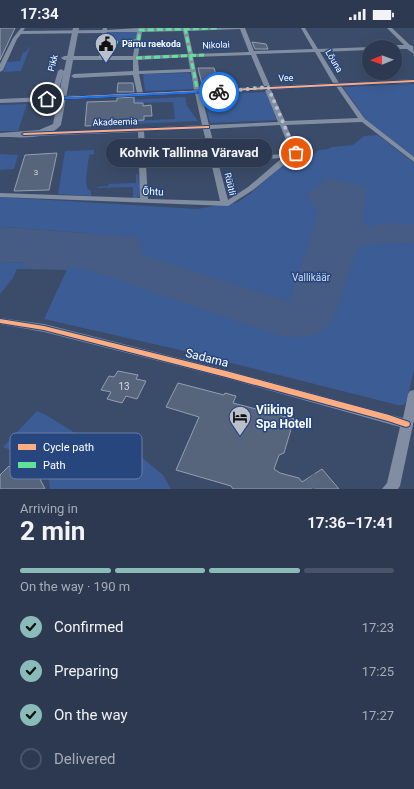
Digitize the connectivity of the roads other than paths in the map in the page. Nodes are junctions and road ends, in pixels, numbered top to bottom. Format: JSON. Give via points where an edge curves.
{"nodes":[{"id":1,"x":185,"y":28,"type":"edge"},
{"id":2,"x":220,"y":28,"type":"edge"},
{"id":3,"x":242,"y":28,"type":"edge"},
{"id":4,"x":303,"y":28,"type":"edge"},
{"id":5,"x":389,"y":28,"type":"edge"},
{"id":6,"x":140,"y":29,"type":"edge"},
{"id":7,"x":72,"y":30,"type":"edge"},
{"id":8,"x":105,"y":30,"type":"edge"},
{"id":9,"x":21,"y":31,"type":"edge"},
{"id":10,"x":411,"y":47,"type":"edge"},
{"id":11,"x":362,"y":48,"type":"edge"},
{"id":12,"x":317,"y":50,"type":"junction"},
{"id":13,"x":414,"y":52,"type":"edge"},
{"id":14,"x":252,"y":53,"type":"junction"},
{"id":15,"x":191,"y":55,"type":"junction"},
{"id":16,"x":67,"y":58,"type":"junction"},
{"id":17,"x":101,"y":58,"type":"junction"},
{"id":18,"x":136,"y":58,"type":"junction"},
{"id":19,"x":0,"y":70,"type":"edge"},
{"id":20,"x":191,"y":70,"type":"junction"},
{"id":21,"x":136,"y":73,"type":"junction"},
{"id":22,"x":74,"y":76,"type":"dead end"},
{"id":23,"x":414,"y":82,"type":"edge"},
{"id":24,"x":337,"y":84,"type":"junction"},
{"id":25,"x":268,"y":87,"type":"junction"},
{"id":26,"x":198,"y":93,"type":"junction"},
{"id":27,"x":140,"y":95,"type":"junction"},
{"id":28,"x":62,"y":98,"type":"junction"},
{"id":29,"x":47,"y":99,"type":"junction"},
{"id":30,"x":0,"y":101,"type":"edge"},
{"id":31,"x":363,"y":120,"type":"junction"},
{"id":32,"x":284,"y":124,"type":"junction"},
{"id":33,"x":207,"y":127,"type":"junction"},
{"id":34,"x":141,"y":130,"type":"junction"},
{"id":35,"x":24,"y":134,"type":"junction"},
{"id":36,"x":0,"y":135,"type":"edge"},
{"id":37,"x":288,"y":156,"type":"junction"},
{"id":38,"x":215,"y":160,"type":"junction"},
{"id":39,"x":414,"y":160,"type":"edge"},
{"id":40,"x":143,"y":163,"type":"junction"},
{"id":41,"x":0,"y":195,"type":"edge"},
{"id":42,"x":144,"y":201,"type":"junction"},
{"id":43,"x":225,"y":204,"type":"junction"},
{"id":44,"x":0,"y":321,"type":"edge"},
{"id":45,"x":414,"y":394,"type":"edge"},
{"id":46,"x":406,"y":424,"type":"junction"},
{"id":47,"x":393,"y":488,"type":"edge"}],
"edges":[{"from":1,"to":2,"type":"street"},
{"from":1,"to":6,"type":"street"},
{"from":1,"to":15,"type":"street","name":"Rüütli"},
{"from":2,"to":3,"type":"street"},
{"from":3,"to":14,"type":"street"},
{"from":4,"to":12,"type":"street","name":"Lõuna"},
{"from":5,"to":10,"type":"street"},
{"from":6,"to":8,"type":"street"},
{"from":6,"to":18,"type":"street"},
{"from":7,"to":8,"type":"street"},
{"from":7,"to":9,"type":"street"},
{"from":7,"to":16,"type":"main road","name":"Pikk"},
{"from":8,"to":17,"type":"street"},
{"from":9,"to":19,"type":"street"},
{"from":10,"to":13,"type":"street"},
{"from":11,"to":12,"type":"street","name":"Nikolai"},
{"from":12,"to":14,"type":"street","name":"Nikolai"},
{"from":12,"to":24,"type":"street","name":"Lõuna"},
{"from":14,"to":15,"type":"street","name":"Nikolai"},
{"from":14,"to":25,"type":"street"},
{"from":15,"to":18,"type":"street","name":"Nikolai"},
{"from":15,"to":20,"type":"street","name":"Rüütli"},
{"from":16,"to":17,"type":"street","name":"Nikolai"},
{"from":16,"to":28,"type":"main road","name":"Pikk"},
{"from":16,"to":29,"type":"main road","name":"Pikk","via":[[54,96]]},
{"from":17,"to":18,"type":"street","name":"Nikolai"},
{"from":18,"to":21,"type":"street"},
{"from":20,"to":21,"type":"street"},
{"from":20,"to":26,"type":"street","name":"Rüütli"},
{"from":21,"to":22,"type":"street"},
{"from":21,"to":27,"type":"street"},
{"from":23,"to":24,"type":"street","name":"Vee"},
{"from":24,"to":25,"type":"street","name":"Vee"},
{"from":24,"to":31,"type":"street","name":"Lõuna"},
{"from":25,"to":26,"type":"street","name":"Vee"},
{"from":25,"to":32,"type":"street"},
{"from":26,"to":27,"type":"street","name":"Vee"},
{"from":26,"to":33,"type":"street","name":"Rüütli"},
{"from":27,"to":28,"type":"street","name":"Vee"},
{"from":28,"to":29,"type":"main road","name":"Vee"},
{"from":28,"to":35,"type":"main road","name":"Pikk","via":[[55,127]]},
{"from":29,"to":30,"type":"main road","name":"Vee"},
{"from":31,"to":32,"type":"street","name":"Akadeemia"},
{"from":31,"to":39,"type":"street","name":"Lõuna"},
{"from":32,"to":33,"type":"street","name":"Akadeemia"},
{"from":32,"to":37,"type":"street","via":[[296,153]]},
{"from":33,"to":34,"type":"street","name":"Akadeemia"},
{"from":33,"to":38,"type":"street","name":"Rüütli"},
{"from":34,"to":35,"type":"street","name":"Akadeemia"},
{"from":34,"to":40,"type":"street"},
{"from":35,"to":36,"type":"main road","name":"Akadeemia"},
{"from":37,"to":38,"type":"street"},
{"from":37,"to":43,"type":"street","name":"Õhtu","via":[[240,197]]},
{"from":38,"to":40,"type":"street"},
{"from":38,"to":43,"type":"street","name":"Rüütli"},
{"from":40,"to":42,"type":"street"},
{"from":41,"to":42,"type":"street","name":"Õhtu"},
{"from":42,"to":43,"type":"street","name":"Õhtu"},
{"from":44,"to":46,"type":"street","name":"Sadama","via":[[44,328],[219,372]]},
{"from":45,"to":46,"type":"street"},
{"from":46,"to":47,"type":"street"}]}
